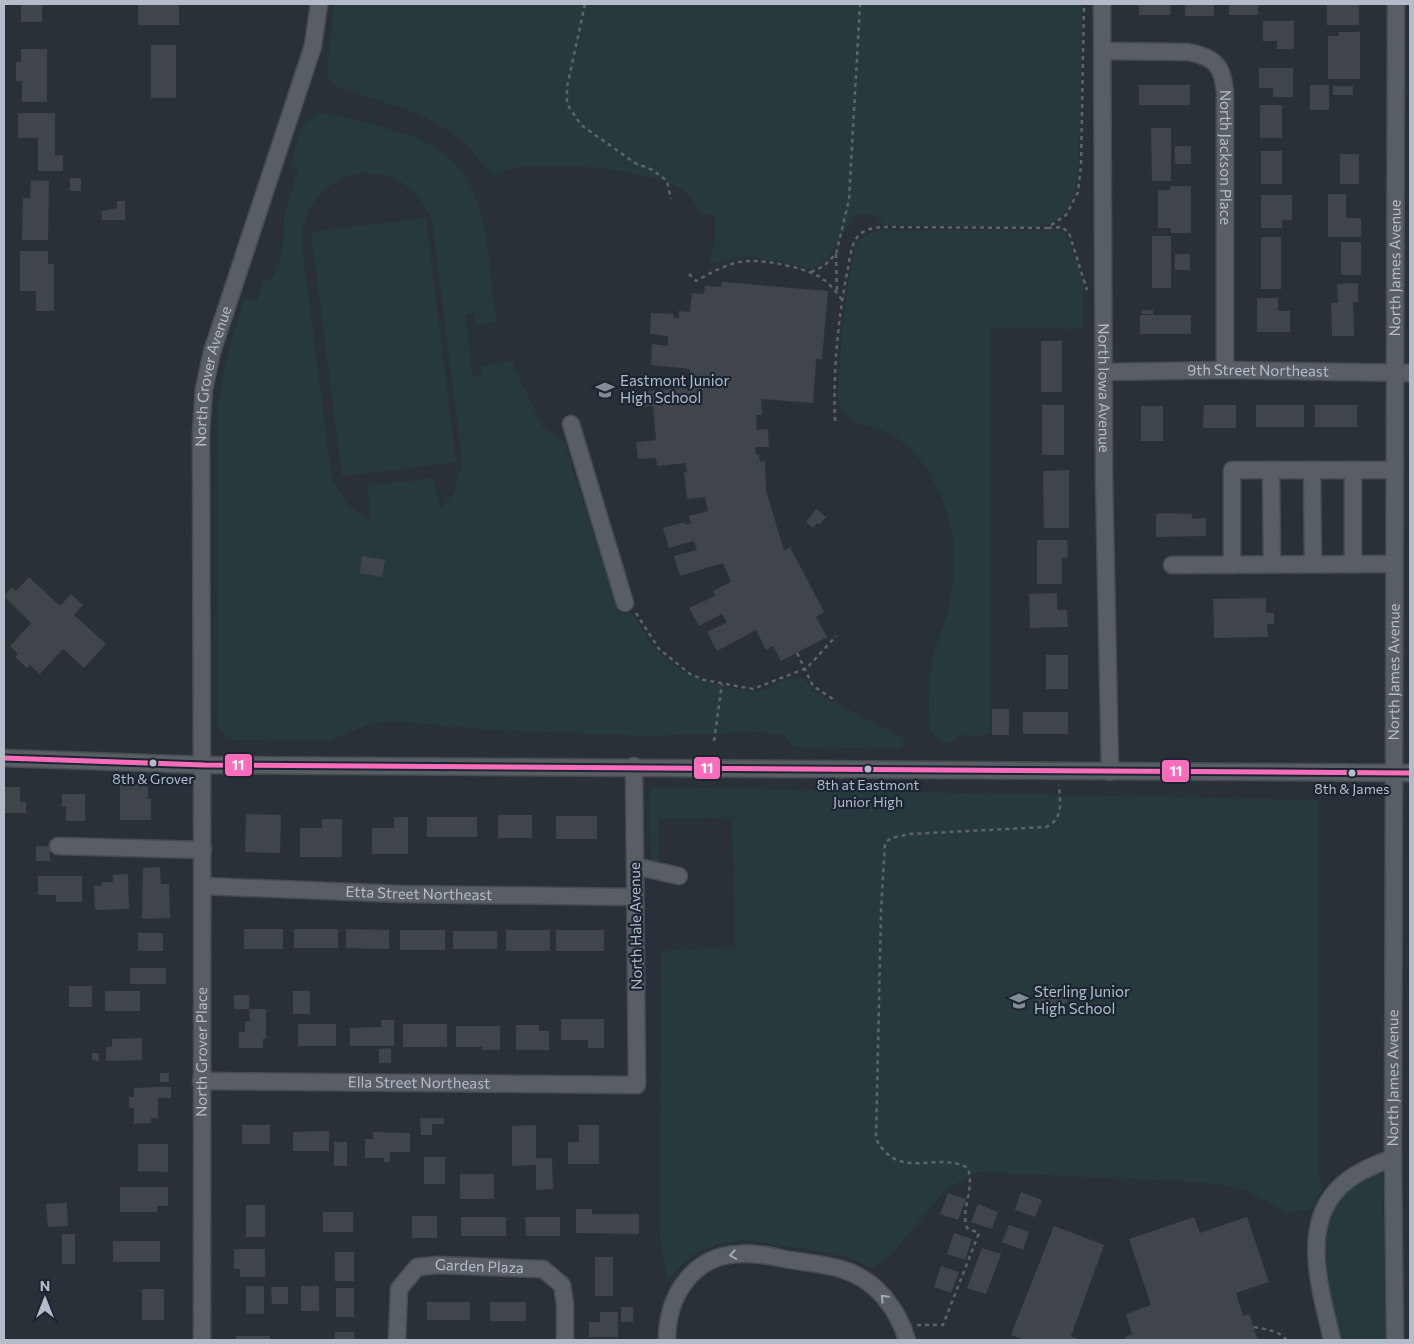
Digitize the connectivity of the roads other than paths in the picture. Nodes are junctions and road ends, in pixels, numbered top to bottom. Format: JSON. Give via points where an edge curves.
{"nodes":[{"id":1,"x":319,"y":4,"type":"edge"},
{"id":2,"x":1102,"y":4,"type":"edge"},
{"id":3,"x":1396,"y":4,"type":"edge"},
{"id":4,"x":1103,"y":51,"type":"junction"},
{"id":5,"x":1225,"y":370,"type":"junction"},
{"id":6,"x":1104,"y":372,"type":"junction"},
{"id":7,"x":1403,"y":373,"type":"edge"},
{"id":8,"x":571,"y":424,"type":"dead end"},
{"id":9,"x":1271,"y":470,"type":"junction"},
{"id":10,"x":1312,"y":470,"type":"junction"},
{"id":11,"x":1353,"y":470,"type":"junction"},
{"id":12,"x":1395,"y":470,"type":"junction"},
{"id":13,"x":1272,"y":564,"type":"junction"},
{"id":14,"x":1313,"y":564,"type":"junction"},
{"id":15,"x":1353,"y":564,"type":"junction"},
{"id":16,"x":1394,"y":564,"type":"junction"},
{"id":17,"x":1172,"y":565,"type":"dead end"},
{"id":18,"x":1232,"y":565,"type":"junction"},
{"id":19,"x":626,"y":603,"type":"road end"},
{"id":20,"x":4,"y":758,"type":"edge"},
{"id":21,"x":204,"y":765,"type":"junction"},
{"id":22,"x":634,"y":766,"type":"junction"},
{"id":23,"x":1110,"y":772,"type":"junction"},
{"id":24,"x":1402,"y":773,"type":"edge"},
{"id":25,"x":58,"y":846,"type":"dead end"},
{"id":26,"x":203,"y":850,"type":"junction"},
{"id":27,"x":635,"y":866,"type":"junction"},
{"id":28,"x":679,"y":876,"type":"dead end"},
{"id":29,"x":203,"y":886,"type":"junction"},
{"id":30,"x":635,"y":897,"type":"junction"},
{"id":31,"x":201,"y":1081,"type":"junction"},
{"id":32,"x":637,"y":1085,"type":"joint"},
{"id":33,"x":1393,"y":1158,"type":"junction"},
{"id":34,"x":905,"y":1333,"type":"edge"},
{"id":35,"x":202,"y":1340,"type":"edge"},
{"id":36,"x":397,"y":1340,"type":"edge"},
{"id":37,"x":565,"y":1340,"type":"edge"},
{"id":38,"x":667,"y":1340,"type":"edge"},
{"id":39,"x":1332,"y":1340,"type":"edge"},
{"id":40,"x":1395,"y":1340,"type":"edge"}],
"edges":[{"from":1,"to":21,"type":"street","name":"North Grover Avenue","via":[[313,46],[212,352],[204,389],[201,432]]},
{"from":2,"to":4,"type":"street","name":"North Iowa Avenue"},
{"from":3,"to":7,"type":"street","name":"North James Avenue"},
{"from":4,"to":5,"type":"street","name":"North Jackson Place","via":[[1201,54],[1212,60],[1222,73],[1225,93]]},
{"from":4,"to":6,"type":"street","name":"North Iowa Avenue"},
{"from":5,"to":6,"type":"street","name":"9th Street Northeast"},
{"from":5,"to":7,"type":"street","name":"9th Street Northeast"},
{"from":6,"to":23,"type":"street","name":"North Iowa Avenue"},
{"from":7,"to":12,"type":"street","name":"North James Avenue"},
{"from":8,"to":19,"type":"street"},
{"from":9,"to":10,"type":"street"},
{"from":9,"to":13,"type":"street"},
{"from":9,"to":18,"type":"street","via":[[1232,470]]},
{"from":10,"to":11,"type":"street"},
{"from":10,"to":14,"type":"street"},
{"from":11,"to":12,"type":"street"},
{"from":11,"to":15,"type":"street"},
{"from":12,"to":16,"type":"street","name":"North James Avenue"},
{"from":13,"to":14,"type":"street"},
{"from":13,"to":18,"type":"street"},
{"from":14,"to":15,"type":"street"},
{"from":15,"to":16,"type":"street"},
{"from":16,"to":24,"type":"street","name":"North James Avenue"},
{"from":17,"to":18,"type":"street"},
{"from":20,"to":21,"type":"street"},
{"from":21,"to":22,"type":"street"},
{"from":21,"to":26,"type":"street","name":"North Grover Place"},
{"from":22,"to":23,"type":"street"},
{"from":22,"to":27,"type":"street","name":"North Hale Avenue"},
{"from":23,"to":24,"type":"street"},
{"from":24,"to":33,"type":"street","name":"North James Avenue"},
{"from":25,"to":26,"type":"street"},
{"from":26,"to":29,"type":"street","name":"North Grover Place"},
{"from":27,"to":28,"type":"street"},
{"from":27,"to":30,"type":"street","name":"North Hale Avenue"},
{"from":29,"to":30,"type":"street","name":"Etta Street Northeast","via":[[401,894]]},
{"from":29,"to":31,"type":"street","name":"North Grover Place"},
{"from":30,"to":32,"type":"street","name":"North Hale Avenue"},
{"from":31,"to":32,"type":"street","name":"Ella Street Northeast"},
{"from":31,"to":35,"type":"street","name":"North Grover Place"},
{"from":33,"to":39,"type":"street","via":[[1350,1179],[1337,1189],[1326,1206],[1316,1244],[1317,1268]]},
{"from":33,"to":40,"type":"street","name":"North James Avenue"},
{"from":34,"to":38,"type":"street","one_way":true,"via":[[899,1316],[885,1298],[863,1279],[844,1270],[755,1254],[737,1254],[711,1259],[694,1270],[675,1296],[667,1326]]},
{"from":36,"to":37,"type":"street","name":"Garden Plaza","via":[[399,1289],[417,1267],[438,1265],[543,1269],[562,1285]]}]}
